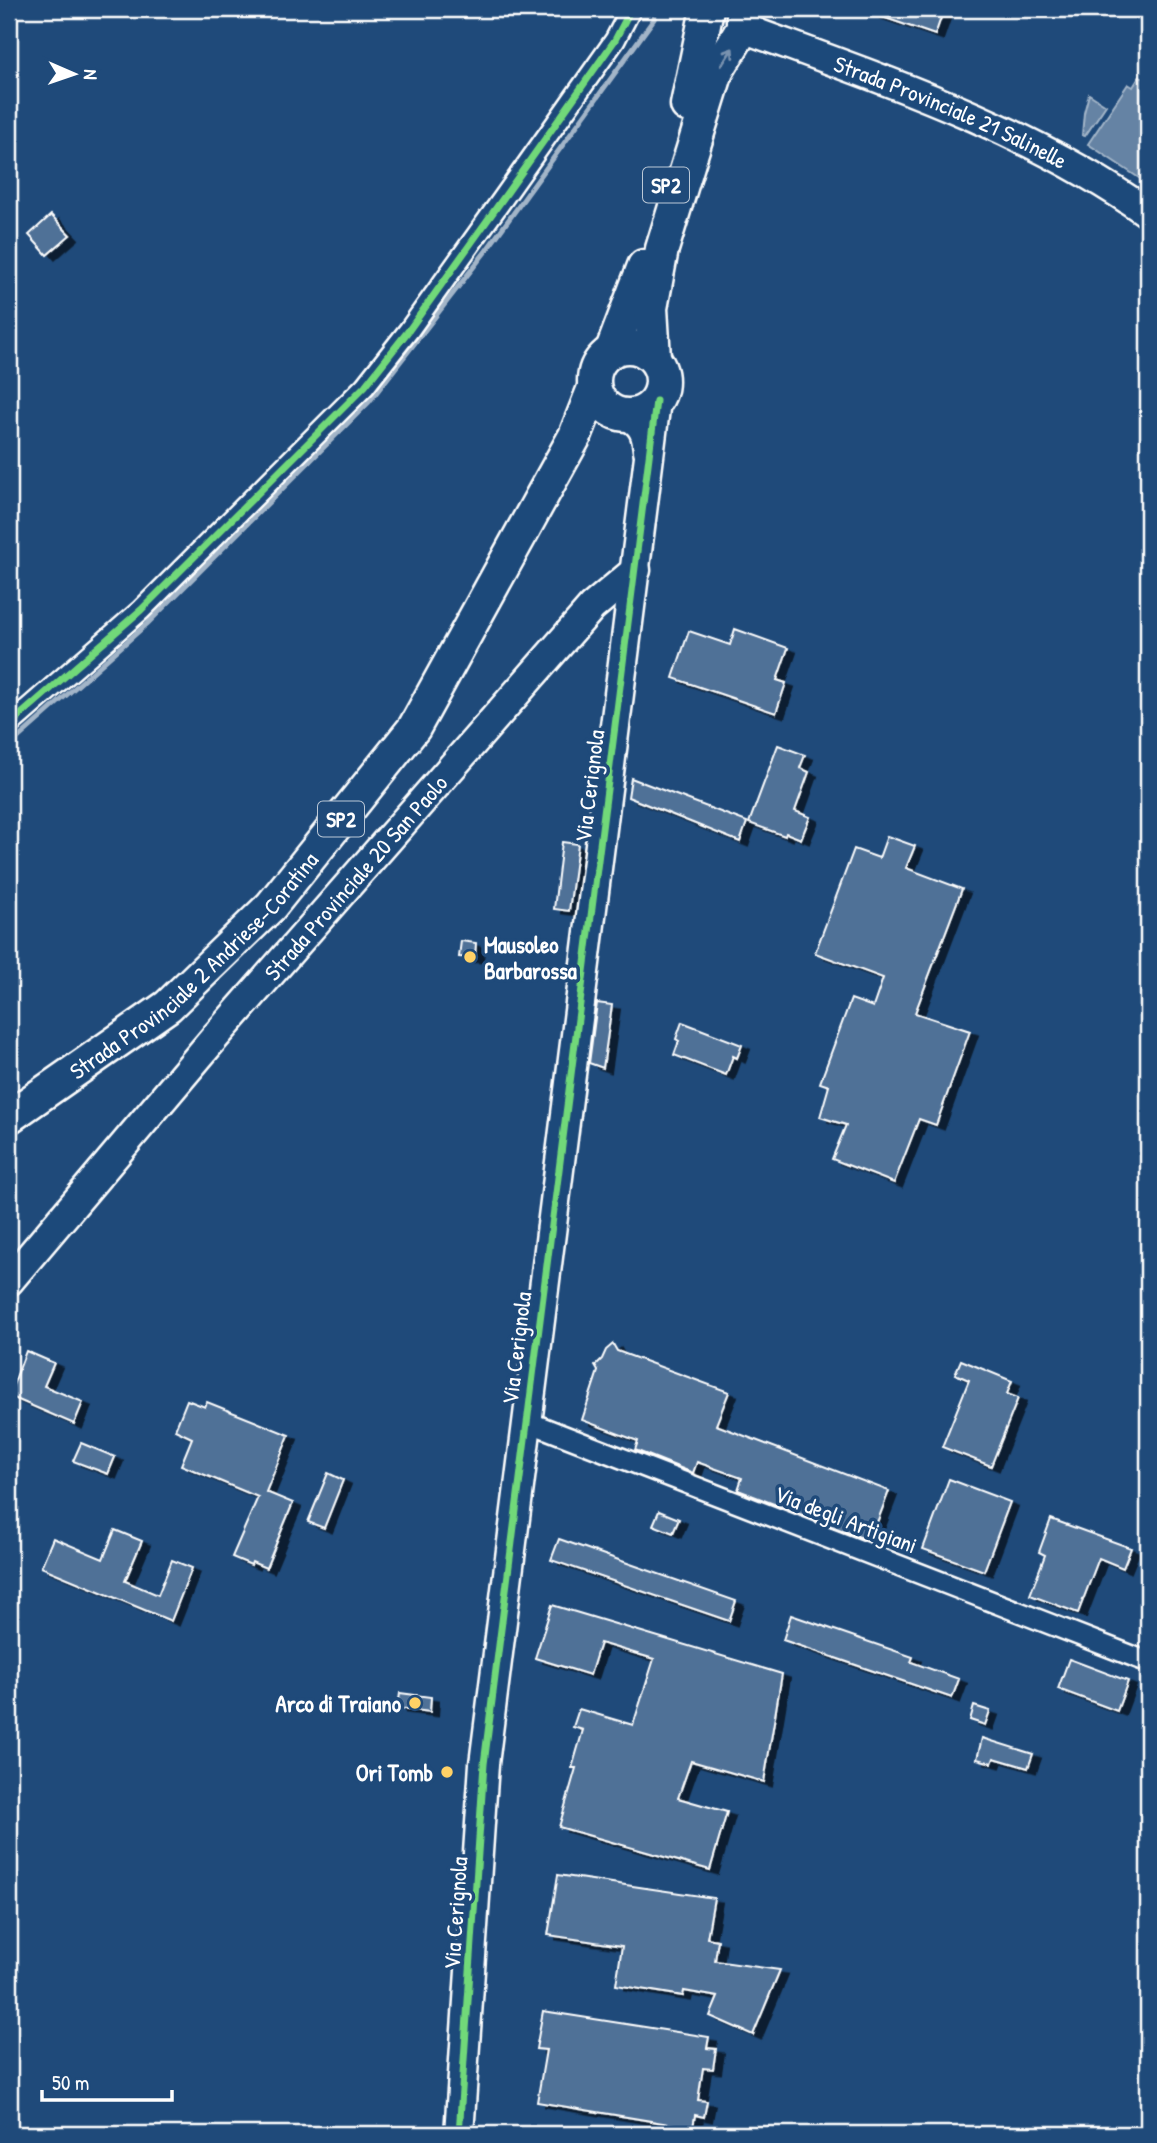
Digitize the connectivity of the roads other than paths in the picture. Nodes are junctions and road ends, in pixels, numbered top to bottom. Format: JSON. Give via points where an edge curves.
{"nodes":[{"id":1,"x":631,"y":9,"type":"edge"},
{"id":2,"x":699,"y":11,"type":"edge"},
{"id":3,"x":743,"y":18,"type":"edge"},
{"id":4,"x":1148,"y":213,"type":"edge"},
{"id":5,"x":612,"y":350,"type":"junction"},
{"id":6,"x":654,"y":358,"type":"junction"},
{"id":7,"x":594,"y":388,"type":"junction"},
{"id":8,"x":656,"y":401,"type":"junction"},
{"id":9,"x":620,"y":414,"type":"junction"},
{"id":10,"x":575,"y":436,"type":"junction"},
{"id":11,"x":649,"y":453,"type":"junction"},
{"id":12,"x":636,"y":570,"type":"junction"},
{"id":13,"x":9,"y":725,"type":"edge"},
{"id":14,"x":9,"y":1117,"type":"edge"},
{"id":15,"x":9,"y":1281,"type":"edge"},
{"id":16,"x":526,"y":1421,"type":"junction"},
{"id":17,"x":1148,"y":1662,"type":"edge"},
{"id":18,"x":459,"y":2134,"type":"edge"}],
"edges":[{"from":1,"to":13,"type":"street","via":[[615,40],[528,164],[365,386],[141,610]]},
{"from":2,"to":5,"type":"main road","name":"Strada Provinciale 2 Andriese-Coratina","number":"SP2","via":[[692,85],[643,270]]},
{"from":3,"to":4,"type":"street","name":"Strada Provinciale 21 Salinelle","via":[[1030,144],[1114,189]]},
{"from":6,"to":3,"type":"main road","number":"SP2","one_way":true,"via":[[651,308],[662,249],[717,71],[738,40]]},
{"from":5,"to":6,"type":"main road","via":[[634,347]]},
{"from":5,"to":7,"type":"main road","name":"Strada Provinciale 2 Andriese-Coratina","number":"SP2","via":[[597,366]]},
{"from":6,"to":8,"type":"main road","number":"SP2","via":[[662,379]]},
{"from":7,"to":9,"type":"main road","via":[[601,403]]},
{"from":7,"to":10,"type":"main road","name":"Strada Provinciale 2 Andriese-Coratina","number":"SP2"},
{"from":8,"to":9,"type":"main road","via":[[637,414]]},
{"from":8,"to":11,"type":"street"},
{"from":9,"to":10,"type":"main road"},
{"from":9,"to":11,"type":"street","via":[[638,422],[646,432]]},
{"from":10,"to":14,"type":"main road","name":"Strada Provinciale 2 Andriese-Coratina","number":"SP2","via":[[414,728],[271,906],[168,1006]]},
{"from":11,"to":12,"type":"street"},
{"from":12,"to":15,"type":"street","name":"Strada Provinciale 20 San Paolo","via":[[592,607],[216,1036]]},
{"from":12,"to":16,"type":"street","name":"Via Cerignola"},
{"from":16,"to":17,"type":"street","name":"Via degli Artigiani"},
{"from":16,"to":18,"type":"street","name":"Via Cerignola","via":[[484,1764]]}]}
